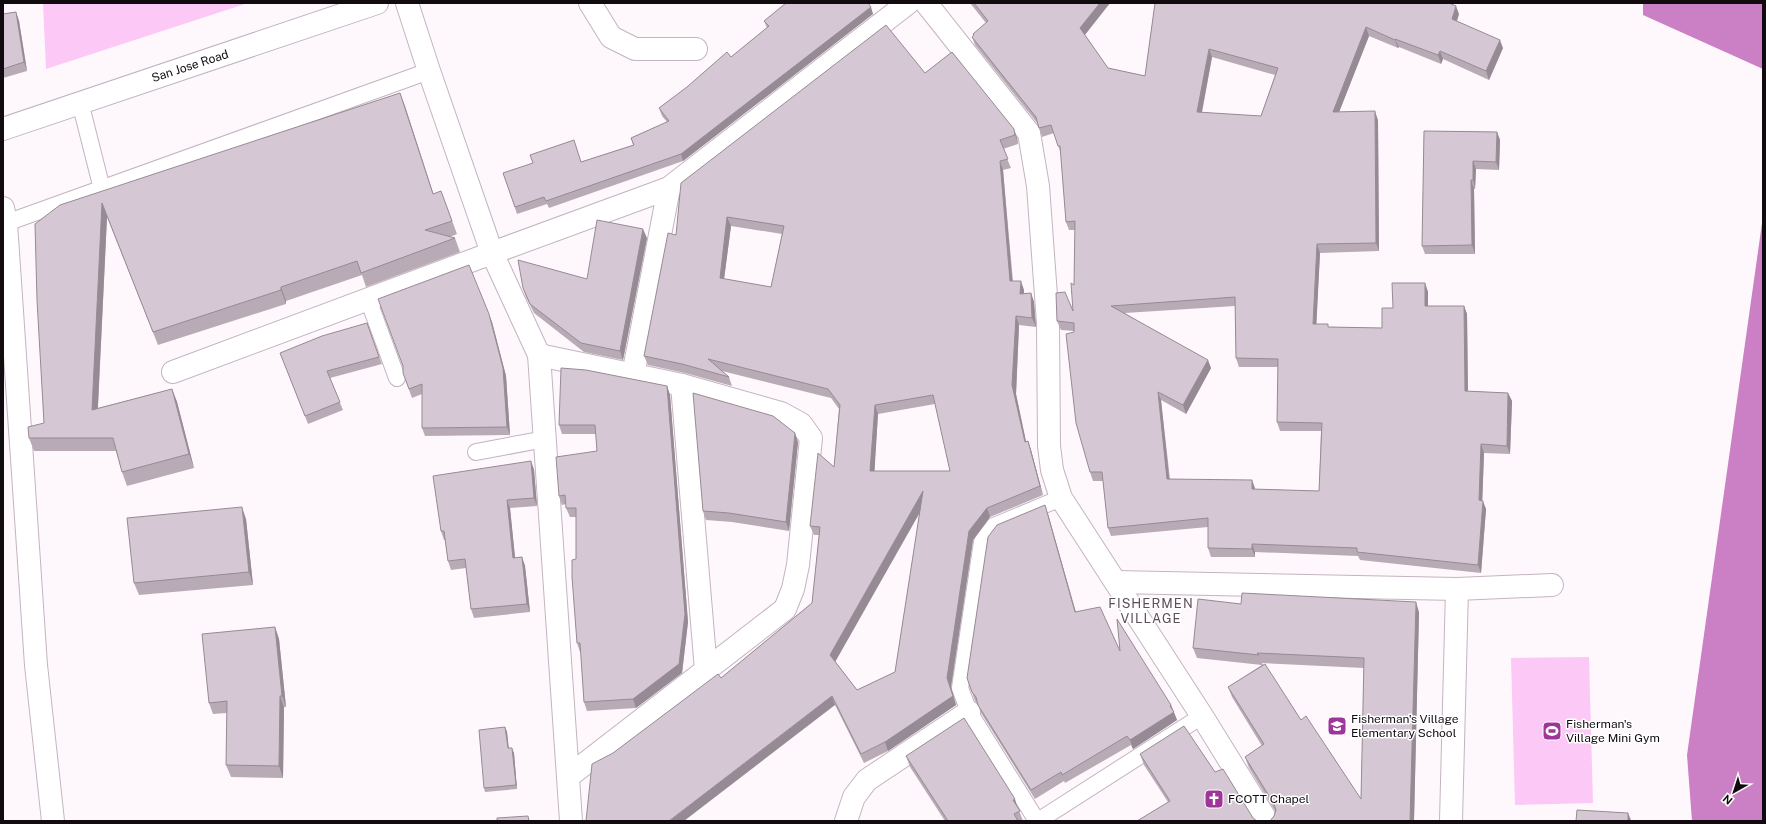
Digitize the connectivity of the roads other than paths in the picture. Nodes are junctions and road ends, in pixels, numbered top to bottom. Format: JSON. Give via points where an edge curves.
{"nodes":[{"id":1,"x":377,"y":3,"type":"edge"},
{"id":2,"x":408,"y":3,"type":"edge"},
{"id":3,"x":590,"y":3,"type":"edge"},
{"id":4,"x":908,"y":3,"type":"edge"},
{"id":5,"x":926,"y":3,"type":"edge"},
{"id":6,"x":696,"y":49,"type":"dead end"},
{"id":7,"x":429,"y":71,"type":"junction"},
{"id":8,"x":80,"y":102,"type":"junction"},
{"id":9,"x":3,"y":129,"type":"edge"},
{"id":10,"x":669,"y":188,"type":"junction"},
{"id":11,"x":102,"y":189,"type":"junction"},
{"id":12,"x":5,"y":216,"type":"edge"},
{"id":13,"x":492,"y":253,"type":"junction"},
{"id":14,"x":368,"y":299,"type":"junction"},
{"id":15,"x":539,"y":355,"type":"junction"},
{"id":16,"x":172,"y":372,"type":"dead end"},
{"id":17,"x":633,"y":375,"type":"junction"},
{"id":18,"x":397,"y":378,"type":"dead end"},
{"id":19,"x":682,"y":385,"type":"junction"},
{"id":20,"x":545,"y":438,"type":"junction"},
{"id":21,"x":476,"y":452,"type":"dead end"},
{"id":22,"x":1061,"y":498,"type":"junction"},
{"id":23,"x":1116,"y":582,"type":"junction"},
{"id":24,"x":1552,"y":585,"type":"dead end"},
{"id":25,"x":1457,"y":589,"type":"junction"},
{"id":26,"x":706,"y":670,"type":"junction"},
{"id":27,"x":969,"y":712,"type":"junction"},
{"id":28,"x":1202,"y":716,"type":"junction"},
{"id":29,"x":569,"y":776,"type":"junction"},
{"id":30,"x":53,"y":821,"type":"edge"},
{"id":31,"x":571,"y":821,"type":"edge"},
{"id":32,"x":846,"y":821,"type":"edge"},
{"id":33,"x":1037,"y":821,"type":"edge"},
{"id":34,"x":1267,"y":821,"type":"edge"},
{"id":35,"x":1451,"y":821,"type":"edge"}],
"edges":[{"from":1,"to":8,"type":"street","name":"San Jose Road"},
{"from":2,"to":7,"type":"street"},
{"from":3,"to":6,"type":"street","via":[[611,37],[635,49]]},
{"from":4,"to":10,"type":"street"},
{"from":5,"to":22,"type":"street","via":[[1029,133],[1038,186],[1048,323],[1049,446],[1052,470]]},
{"from":7,"to":11,"type":"lane"},
{"from":7,"to":13,"type":"street"},
{"from":8,"to":9,"type":"street","name":"San Jose Road"},
{"from":8,"to":11,"type":"lane"},
{"from":10,"to":13,"type":"street"},
{"from":10,"to":17,"type":"street"},
{"from":11,"to":12,"type":"lane"},
{"from":12,"to":30,"type":"street","via":[[36,665]]},
{"from":13,"to":14,"type":"street"},
{"from":13,"to":15,"type":"street"},
{"from":14,"to":16,"type":"street"},
{"from":14,"to":18,"type":"lane"},
{"from":15,"to":17,"type":"street"},
{"from":15,"to":20,"type":"street"},
{"from":17,"to":19,"type":"street"},
{"from":19,"to":26,"type":"street"},
{"from":19,"to":26,"type":"street","via":[[781,413],[801,424],[811,438],[798,565],[793,589],[785,609]]},
{"from":20,"to":21,"type":"lane"},
{"from":20,"to":29,"type":"street"},
{"from":22,"to":23,"type":"street"},
{"from":22,"to":27,"type":"lane","via":[[994,526],[982,542],[960,688]]},
{"from":23,"to":25,"type":"street"},
{"from":23,"to":28,"type":"street"},
{"from":24,"to":25,"type":"street"},
{"from":25,"to":35,"type":"street"},
{"from":26,"to":29,"type":"street"},
{"from":27,"to":32,"type":"street","via":[[867,780],[854,797]]},
{"from":27,"to":33,"type":"lane"},
{"from":28,"to":33,"type":"lane"},
{"from":28,"to":34,"type":"street"},
{"from":29,"to":31,"type":"street"}]}
